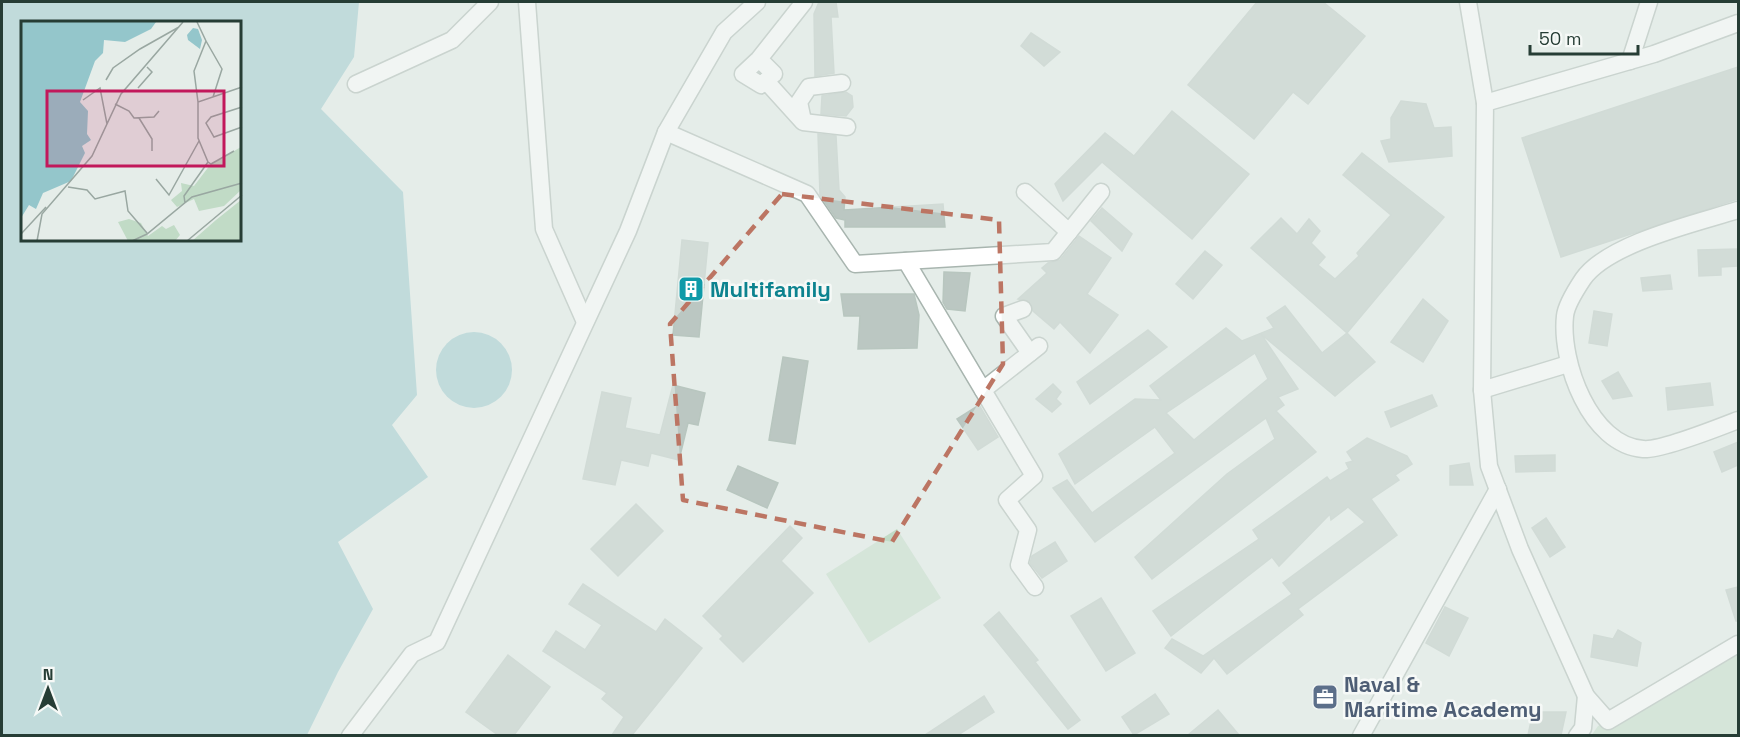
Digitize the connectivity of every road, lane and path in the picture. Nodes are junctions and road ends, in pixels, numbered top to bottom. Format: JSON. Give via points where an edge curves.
{"nodes":[{"id":1,"x":490,"y":2,"type":"edge"},
{"id":2,"x":527,"y":2,"type":"edge"},
{"id":3,"x":757,"y":2,"type":"edge"},
{"id":4,"x":804,"y":2,"type":"edge"},
{"id":5,"x":1468,"y":2,"type":"edge"},
{"id":6,"x":1649,"y":2,"type":"edge"},
{"id":7,"x":1738,"y":23,"type":"edge"},
{"id":8,"x":1630,"y":61,"type":"junction"},
{"id":9,"x":842,"y":83,"type":"dead end"},
{"id":10,"x":356,"y":84,"type":"dead end"},
{"id":11,"x":1485,"y":103,"type":"junction"},
{"id":12,"x":803,"y":122,"type":"junction"},
{"id":13,"x":847,"y":127,"type":"dead end"},
{"id":14,"x":666,"y":132,"type":"junction"},
{"id":15,"x":1025,"y":192,"type":"dead end"},
{"id":16,"x":1101,"y":192,"type":"dead end"},
{"id":17,"x":1738,"y":210,"type":"edge"},
{"id":18,"x":1069,"y":232,"type":"junction"},
{"id":19,"x":906,"y":261,"type":"junction"},
{"id":20,"x":1023,"y":309,"type":"dead end"},
{"id":21,"x":585,"y":322,"type":"junction"},
{"id":22,"x":1568,"y":364,"type":"junction"},
{"id":23,"x":983,"y":390,"type":"junction"},
{"id":24,"x":1482,"y":390,"type":"junction"},
{"id":25,"x":1738,"y":420,"type":"edge"},
{"id":26,"x":1498,"y":489,"type":"junction"},
{"id":27,"x":1035,"y":587,"type":"dead end"},
{"id":28,"x":1738,"y":644,"type":"edge"},
{"id":29,"x":1586,"y":696,"type":"junction"},
{"id":30,"x":350,"y":735,"type":"edge"},
{"id":31,"x":1361,"y":735,"type":"edge"},
{"id":32,"x":1577,"y":735,"type":"edge"}],
"edges":[{"from":1,"to":10,"type":"street","via":[[452,40]]},
{"from":2,"to":21,"type":"street","via":[[544,229]]},
{"from":3,"to":14,"type":"street","via":[[724,32]]},
{"from":4,"to":12,"type":"street","via":[[743,74],[761,85],[766,81]]},
{"from":5,"to":11,"type":"street"},
{"from":6,"to":8,"type":"street"},
{"from":7,"to":8,"type":"street"},
{"from":8,"to":11,"type":"street"},
{"from":9,"to":12,"type":"street","via":[[809,87],[799,102]]},
{"from":11,"to":24,"type":"street"},
{"from":12,"to":13,"type":"street"},
{"from":14,"to":19,"type":"street","via":[[807,194],[855,264]]},
{"from":14,"to":21,"type":"street","via":[[628,231]]},
{"from":15,"to":18,"type":"street"},
{"from":16,"to":18,"type":"street"},
{"from":17,"to":22,"type":"street","via":[[1612,253],[1583,278],[1565,314]]},
{"from":18,"to":19,"type":"street","via":[[1053,252]]},
{"from":19,"to":23,"type":"street"},
{"from":20,"to":23,"type":"street","via":[[1004,316],[1035,350]]},
{"from":21,"to":30,"type":"street","via":[[437,642],[412,654]]},
{"from":22,"to":24,"type":"street"},
{"from":22,"to":25,"type":"street","via":[[1580,398],[1613,439],[1644,449]]},
{"from":23,"to":27,"type":"street","via":[[1034,476],[1007,500],[1028,530],[1019,565]]},
{"from":24,"to":26,"type":"street","via":[[1489,466]]},
{"from":26,"to":29,"type":"street","via":[[1520,549]]},
{"from":26,"to":31,"type":"street"},
{"from":28,"to":29,"type":"street","via":[[1608,722]]},
{"from":29,"to":32,"type":"street","via":[[1583,728]]}]}
